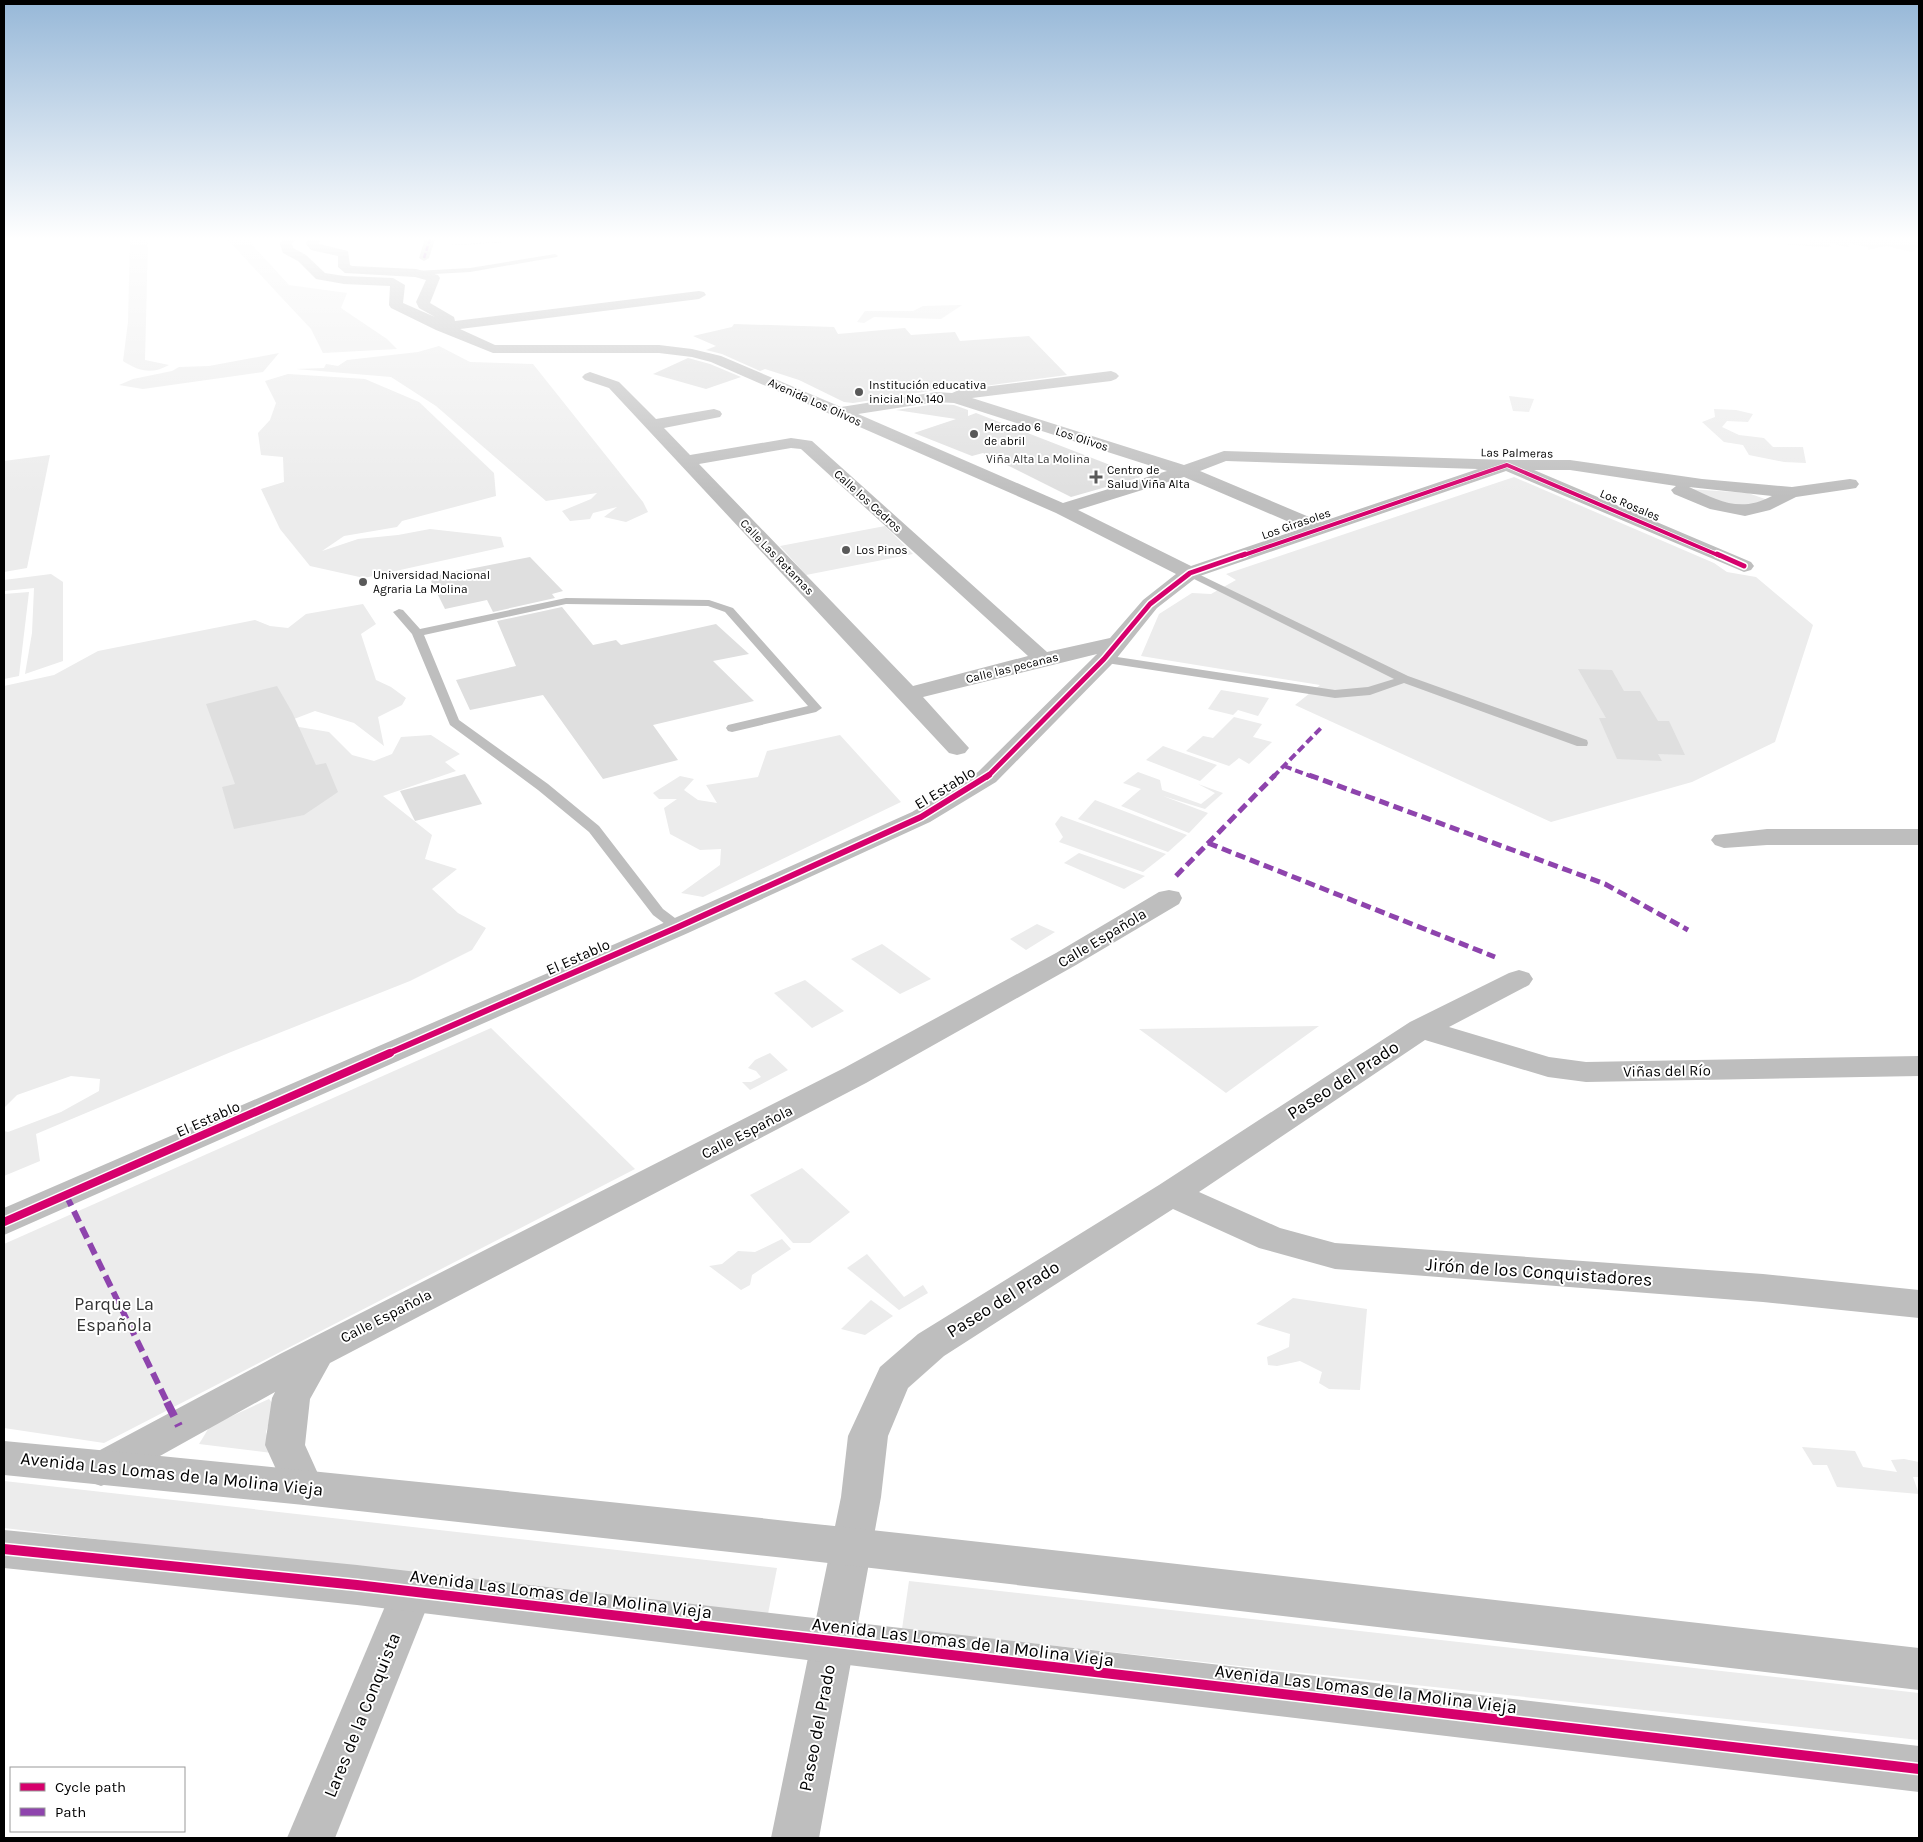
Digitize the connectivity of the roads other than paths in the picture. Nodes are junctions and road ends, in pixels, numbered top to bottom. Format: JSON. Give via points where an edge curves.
{"nodes":[{"id":1,"x":457,"y":325,"type":"edge"},
{"id":2,"x":449,"y":326,"type":"joint"},
{"id":3,"x":1111,"y":376,"type":"dead end"},
{"id":4,"x":590,"y":377,"type":"dead end"},
{"id":5,"x":945,"y":396,"type":"junction"},
{"id":6,"x":837,"y":413,"type":"junction"},
{"id":7,"x":714,"y":414,"type":"dead end"},
{"id":8,"x":652,"y":425,"type":"junction"},
{"id":9,"x":1125,"y":452,"type":"junction"},
{"id":10,"x":1224,"y":456,"type":"junction"},
{"id":11,"x":686,"y":461,"type":"junction"},
{"id":12,"x":1507,"y":465,"type":"junction"},
{"id":13,"x":1185,"y":471,"type":"junction"},
{"id":14,"x":1850,"y":484,"type":"dead end"},
{"id":15,"x":1062,"y":509,"type":"junction"},
{"id":16,"x":1318,"y":528,"type":"junction"},
{"id":17,"x":1744,"y":566,"type":"dead end"},
{"id":18,"x":1190,"y":573,"type":"junction"},
{"id":19,"x":399,"y":612,"type":"dead end"},
{"id":20,"x":417,"y":633,"type":"junction"},
{"id":21,"x":1110,"y":651,"type":"junction"},
{"id":22,"x":1043,"y":659,"type":"junction"},
{"id":23,"x":1404,"y":679,"type":"junction"},
{"id":24,"x":908,"y":694,"type":"junction"},
{"id":25,"x":732,"y":728,"type":"dead end"},
{"id":26,"x":1582,"y":743,"type":"dead end"},
{"id":27,"x":957,"y":748,"type":"dead end"},
{"id":28,"x":1724,"y":840,"type":"dead end"},
{"id":29,"x":1917,"y":840,"type":"edge"},
{"id":30,"x":1169,"y":898,"type":"dead end"},
{"id":31,"x":678,"y":927,"type":"junction"},
{"id":32,"x":1519,"y":979,"type":"dead end"},
{"id":33,"x":1421,"y":1029,"type":"junction"},
{"id":34,"x":1919,"y":1066,"type":"edge"},
{"id":35,"x":1171,"y":1194,"type":"junction"},
{"id":36,"x":4,"y":1222,"type":"edge"},
{"id":37,"x":1919,"y":1304,"type":"edge"},
{"id":38,"x":317,"y":1352,"type":"junction"},
{"id":39,"x":4,"y":1458,"type":"edge"},
{"id":40,"x":101,"y":1469,"type":"junction"},
{"id":41,"x":304,"y":1487,"type":"junction"},
{"id":42,"x":850,"y":1547,"type":"junction"},
{"id":43,"x":4,"y":1549,"type":"edge"},
{"id":44,"x":412,"y":1592,"type":"junction"},
{"id":45,"x":834,"y":1642,"type":"junction"},
{"id":46,"x":1919,"y":1669,"type":"edge"},
{"id":47,"x":1919,"y":1769,"type":"edge"},
{"id":48,"x":311,"y":1838,"type":"edge"},
{"id":49,"x":795,"y":1838,"type":"edge"}],
"edges":[{"from":1,"to":2,"type":"street"},
{"from":2,"to":6,"type":"street","name":"Avenida Los Olivos","via":[[492,349],[628,348],[692,353],[744,370]]},
{"from":3,"to":5,"type":"street"},
{"from":4,"to":8,"type":"street","name":"Calle Las Retamas","via":[[611,382]]},
{"from":5,"to":6,"type":"street","name":"Los Olivos"},
{"from":5,"to":9,"type":"street","name":"Los Olivos"},
{"from":6,"to":15,"type":"street","name":"Avenida Los Olivos"},
{"from":7,"to":8,"type":"street"},
{"from":8,"to":11,"type":"street","name":"Calle Las Retamas"},
{"from":9,"to":10,"type":"street"},
{"from":9,"to":13,"type":"street","name":"Los Olivos"},
{"from":10,"to":12,"type":"street","name":"Las Palmeras"},
{"from":10,"to":13,"type":"street","name":"Las Palmeras"},
{"from":11,"to":22,"type":"street","name":"Calle los Cedros","via":[[792,443],[806,445]]},
{"from":11,"to":24,"type":"street","name":"Calle Las Retamas"},
{"from":12,"to":14,"type":"street","name":"Las Palmeras","via":[[1582,466],[1644,476],[1733,510],[1754,510],[1792,492]]},
{"from":12,"to":16,"type":"street","name":"Los Girasoles"},
{"from":12,"to":17,"type":"street","name":"Los Rosales"},
{"from":13,"to":15,"type":"street","name":"Las Palmeras"},
{"from":13,"to":16,"type":"street","name":"Los Olivos"},
{"from":15,"to":18,"type":"street","name":"Avenida Los Olivos"},
{"from":16,"to":18,"type":"street","name":"Los Girasoles"},
{"from":18,"to":21,"type":"street","name":"Los Girasoles","via":[[1150,604]]},
{"from":18,"to":23,"type":"lane"},
{"from":19,"to":20,"type":"lane"},
{"from":20,"to":25,"type":"lane","via":[[566,601],[709,603],[729,610],[816,708]]},
{"from":20,"to":31,"type":"lane","via":[[454,722],[543,787],[594,830],[658,912]]},
{"from":21,"to":22,"type":"street","name":"Calle las pecanas"},
{"from":21,"to":23,"type":"lane","via":[[1335,694],[1370,691]]},
{"from":21,"to":31,"type":"street","name":"El Establo","via":[[987,777],[921,817]]},
{"from":22,"to":24,"type":"street","name":"Calle las pecanas"},
{"from":23,"to":26,"type":"lane"},
{"from":24,"to":27,"type":"street","name":"Calle Las Retamas"},
{"from":28,"to":29,"type":"street","via":[[1767,837]]},
{"from":30,"to":38,"type":"street","name":"Calle Española","via":[[1079,952],[832,1088]]},
{"from":31,"to":36,"type":"street","name":"El Establo"},
{"from":32,"to":33,"type":"street","name":"Paseo del Prado"},
{"from":33,"to":34,"type":"street","name":"Viñas del Río","via":[[1548,1067],[1586,1072]]},
{"from":33,"to":35,"type":"street","name":"Paseo del Prado"},
{"from":35,"to":37,"type":"street","name":"Jirón de los Conquistadores","via":[[1271,1239],[1335,1256],[1763,1288]]},
{"from":35,"to":42,"type":"street","name":"Paseo del Prado","via":[[931,1345],[893,1378],[868,1436],[861,1497]]},
{"from":38,"to":40,"type":"street","name":"Calle Española"},
{"from":38,"to":41,"type":"street","via":[[291,1398],[285,1445]]},
{"from":39,"to":40,"type":"street","name":"Avenida Las Lomas de la Molina Vieja"},
{"from":40,"to":41,"type":"street","name":"Avenida Las Lomas de la Molina Vieja"},
{"from":41,"to":42,"type":"street","name":"Avenida Las Lomas de la Molina Vieja"},
{"from":42,"to":45,"type":"street","name":"Paseo del Prado"},
{"from":42,"to":46,"type":"street","name":"Avenida Las Lomas de la Molina Vieja"},
{"from":43,"to":44,"type":"street","name":"Avenida Las Lomas de la Molina Vieja"},
{"from":44,"to":45,"type":"street","name":"Avenida Las Lomas de la Molina Vieja"},
{"from":44,"to":48,"type":"street","name":"Lares de la Conquista"},
{"from":45,"to":47,"type":"street","name":"Avenida Las Lomas de la Molina Vieja"},
{"from":45,"to":49,"type":"street","name":"Paseo del Prado"}]}
